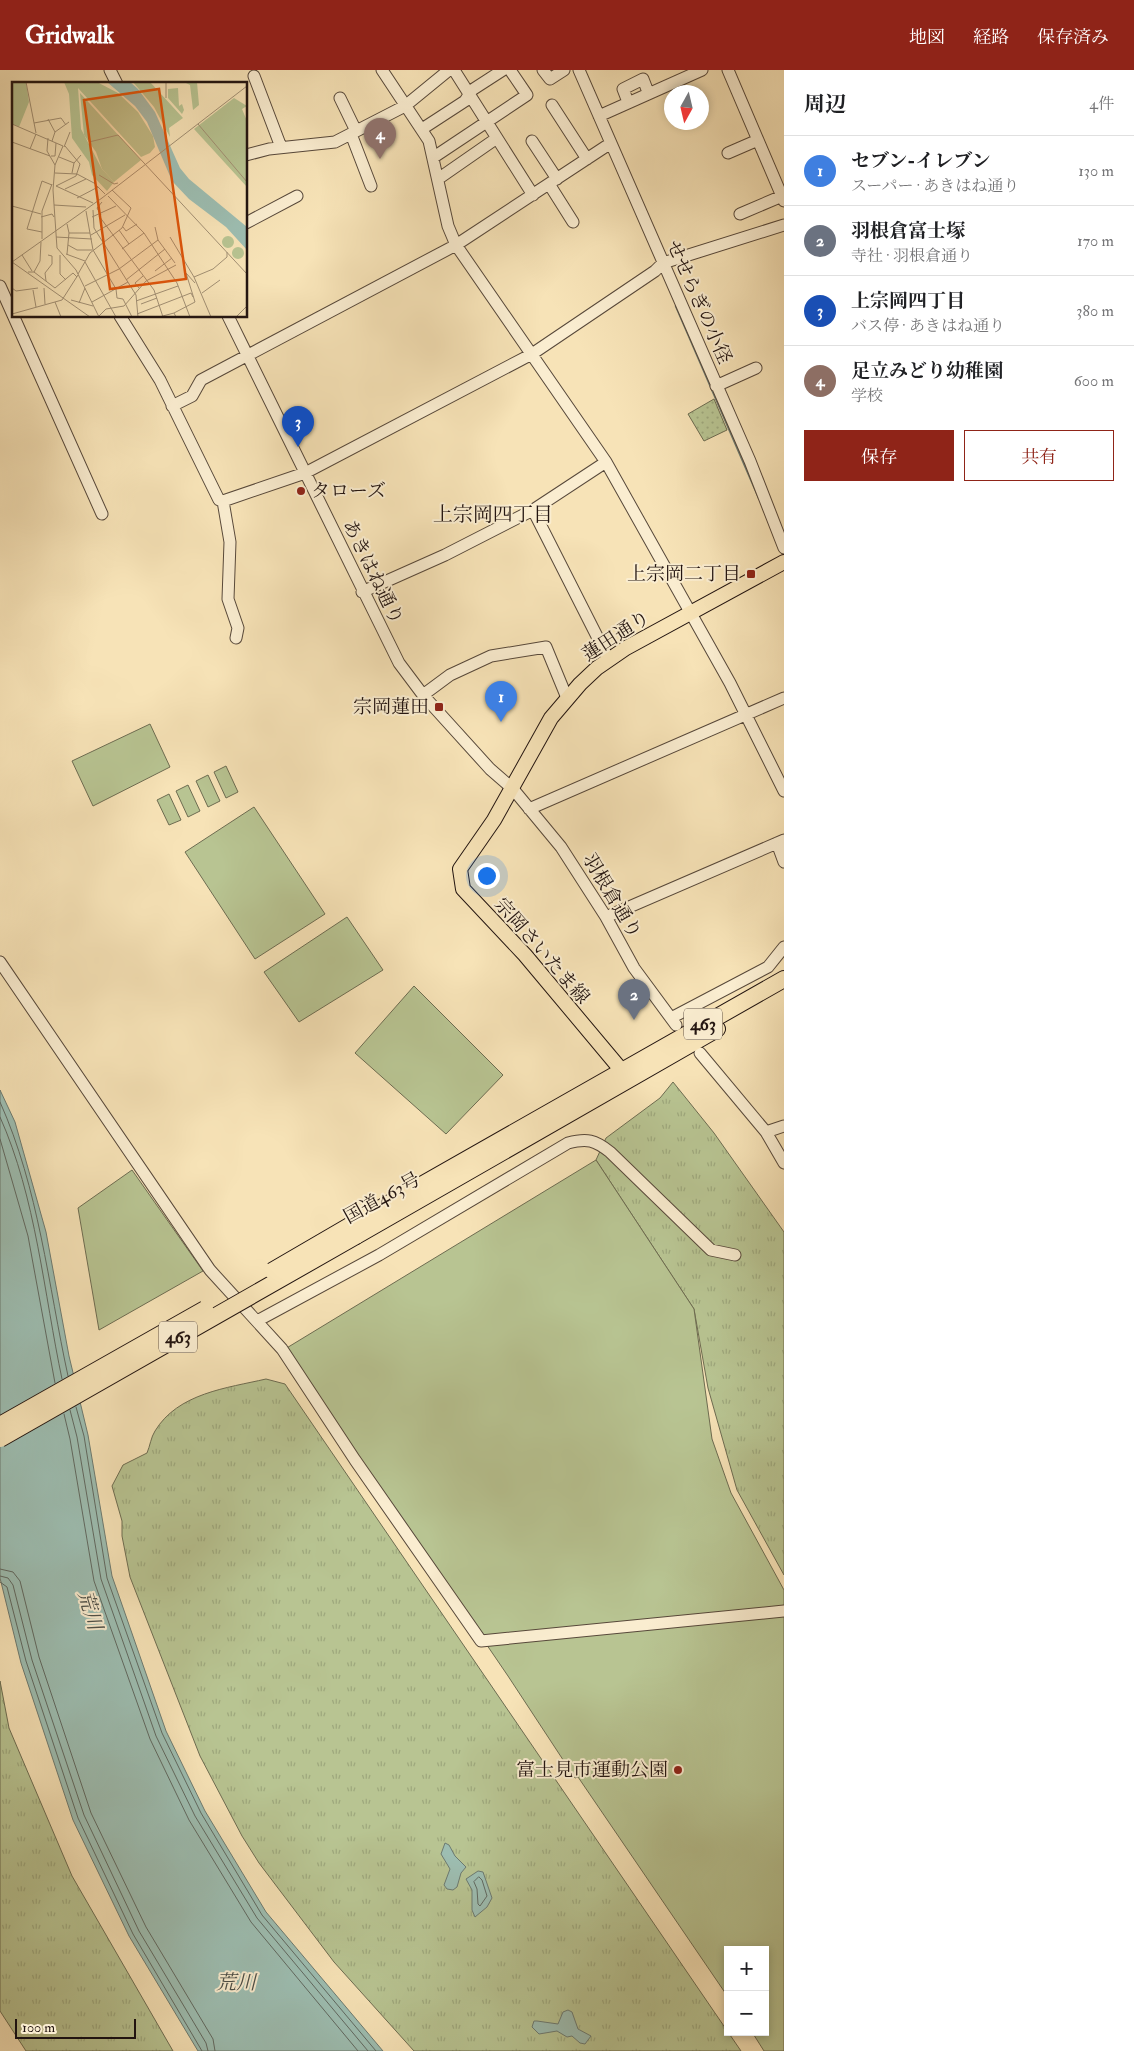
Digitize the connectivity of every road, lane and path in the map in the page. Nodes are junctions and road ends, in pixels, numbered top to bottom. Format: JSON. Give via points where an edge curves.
{"nodes":[{"id":1,"x":110,"y":70,"type":"edge"},
{"id":2,"x":382,"y":70,"type":"edge"},
{"id":3,"x":449,"y":70,"type":"edge"},
{"id":4,"x":454,"y":70,"type":"edge"},
{"id":5,"x":503,"y":70,"type":"edge"},
{"id":6,"x":510,"y":70,"type":"edge"},
{"id":7,"x":544,"y":70,"type":"edge"},
{"id":8,"x":564,"y":70,"type":"edge"},
{"id":9,"x":580,"y":70,"type":"edge"},
{"id":10,"x":702,"y":70,"type":"edge"},
{"id":11,"x":728,"y":70,"type":"edge"},
{"id":12,"x":434,"y":75,"type":"edge"},
{"id":13,"x":254,"y":76,"type":"dead end"},
{"id":14,"x":116,"y":82,"type":"edge"},
{"id":15,"x":469,"y":95,"type":"junction"},
{"id":16,"x":340,"y":98,"type":"dead end"},
{"id":17,"x":405,"y":106,"type":"junction"},
{"id":18,"x":552,"y":106,"type":"dead end"},
{"id":19,"x":598,"y":116,"type":"junction"},
{"id":20,"x":487,"y":122,"type":"junction"},
{"id":21,"x":422,"y":129,"type":"junction"},
{"id":22,"x":354,"y":133,"type":"junction"},
{"id":23,"x":497,"y":138,"type":"junction"},
{"id":24,"x":758,"y":140,"type":"junction"},
{"id":25,"x":532,"y":141,"type":"dead end"},
{"id":26,"x":608,"y":145,"type":"junction"},
{"id":27,"x":281,"y":147,"type":"junction"},
{"id":28,"x":728,"y":153,"type":"dead end"},
{"id":29,"x":248,"y":155,"type":"edge"},
{"id":30,"x":434,"y":157,"type":"junction"},
{"id":31,"x":587,"y":159,"type":"junction"},
{"id":32,"x":779,"y":173,"type":"edge"},
{"id":33,"x":438,"y":178,"type":"junction"},
{"id":34,"x":553,"y":182,"type":"junction"},
{"id":35,"x":371,"y":186,"type":"dead end"},
{"id":36,"x":532,"y":195,"type":"junction"},
{"id":37,"x":297,"y":196,"type":"dead end"},
{"id":38,"x":783,"y":198,"type":"edge"},
{"id":39,"x":740,"y":214,"type":"dead end"},
{"id":40,"x":248,"y":221,"type":"edge"},
{"id":41,"x":573,"y":222,"type":"dead end"},
{"id":42,"x":784,"y":225,"type":"edge"},
{"id":43,"x":456,"y":245,"type":"junction"},
{"id":44,"x":663,"y":263,"type":"junction"},
{"id":45,"x":0,"y":286,"type":"edge"},
{"id":46,"x":12,"y":313,"type":"edge"},
{"id":47,"x":14,"y":318,"type":"edge"},
{"id":48,"x":121,"y":318,"type":"edge"},
{"id":49,"x":229,"y":318,"type":"edge"},
{"id":50,"x":247,"y":354,"type":"junction"},
{"id":51,"x":532,"y":354,"type":"junction"},
{"id":52,"x":756,"y":368,"type":"dead end"},
{"id":53,"x":716,"y":386,"type":"junction"},
{"id":54,"x":172,"y":406,"type":"junction"},
{"id":55,"x":606,"y":462,"type":"junction"},
{"id":56,"x":305,"y":473,"type":"junction"},
{"id":57,"x":223,"y":501,"type":"junction"},
{"id":58,"x":533,"y":510,"type":"junction"},
{"id":59,"x":102,"y":514,"type":"dead end"},
{"id":60,"x":784,"y":548,"type":"edge"},
{"id":61,"x":784,"y":562,"type":"edge"},
{"id":62,"x":362,"y":592,"type":"junction"},
{"id":63,"x":689,"y":613,"type":"junction"},
{"id":64,"x":236,"y":638,"type":"dead end"},
{"id":65,"x":609,"y":660,"type":"junction"},
{"id":66,"x":423,"y":695,"type":"junction"},
{"id":67,"x":566,"y":698,"type":"junction"},
{"id":68,"x":784,"y":698,"type":"edge"},
{"id":69,"x":746,"y":714,"type":"junction"},
{"id":70,"x":513,"y":789,"type":"junction"},
{"id":71,"x":784,"y":792,"type":"edge"},
{"id":72,"x":529,"y":809,"type":"junction"},
{"id":73,"x":781,"y":841,"type":"edge"},
{"id":74,"x":784,"y":862,"type":"edge"},
{"id":75,"x":606,"y":917,"type":"junction"},
{"id":76,"x":784,"y":947,"type":"edge"},
{"id":77,"x":0,"y":962,"type":"edge"},
{"id":78,"x":784,"y":979,"type":"edge"},
{"id":79,"x":784,"y":992,"type":"edge"},
{"id":80,"x":700,"y":1053,"type":"dead end"},
{"id":81,"x":626,"y":1075,"type":"junction"},
{"id":82,"x":784,"y":1126,"type":"edge"},
{"id":83,"x":766,"y":1132,"type":"junction"},
{"id":84,"x":784,"y":1162,"type":"edge"},
{"id":85,"x":354,"y":1230,"type":"junction"},
{"id":86,"x":735,"y":1255,"type":"dead end"},
{"id":87,"x":257,"y":1321,"type":"junction"},
{"id":88,"x":0,"y":1425,"type":"edge"},
{"id":89,"x":0,"y":1438,"type":"edge"},
{"id":90,"x":784,"y":1611,"type":"edge"}],
"edges":[{"from":1,"to":14,"type":"street"},
{"from":2,"to":17,"type":"street"},
{"from":3,"to":12,"type":"street"},
{"from":4,"to":15,"type":"street"},
{"from":5,"to":15,"type":"street"},
{"from":6,"to":20,"type":"street","via":[[527,95]]},
{"from":7,"to":8,"type":"street","via":[[550,79]]},
{"from":9,"to":19,"type":"street","name":"せせらぎの小径"},
{"from":10,"to":19,"type":"street"},
{"from":11,"to":24,"type":"street"},
{"from":12,"to":17,"type":"street"},
{"from":13,"to":27,"type":"street"},
{"from":15,"to":20,"type":"street"},
{"from":15,"to":21,"type":"street","via":[[465,101]]},
{"from":16,"to":22,"type":"street"},
{"from":17,"to":21,"type":"street"},
{"from":17,"to":22,"type":"street"},
{"from":18,"to":31,"type":"street"},
{"from":19,"to":26,"type":"street","name":"せせらぎの小径"},
{"from":20,"to":23,"type":"street"},
{"from":20,"to":30,"type":"street"},
{"from":21,"to":30,"type":"street"},
{"from":22,"to":27,"type":"street","via":[[328,144]]},
{"from":22,"to":35,"type":"street"},
{"from":23,"to":33,"type":"street"},
{"from":23,"to":36,"type":"street"},
{"from":24,"to":28,"type":"street"},
{"from":24,"to":32,"type":"street"},
{"from":25,"to":34,"type":"street"},
{"from":26,"to":31,"type":"street"},
{"from":26,"to":44,"type":"street","name":"せせらぎの小径"},
{"from":27,"to":29,"type":"street"},
{"from":30,"to":33,"type":"street"},
{"from":31,"to":34,"type":"street"},
{"from":32,"to":38,"type":"street"},
{"from":33,"to":43,"type":"street","via":[[448,226]]},
{"from":34,"to":36,"type":"street"},
{"from":34,"to":41,"type":"street"},
{"from":36,"to":43,"type":"street"},
{"from":37,"to":40,"type":"street"},
{"from":38,"to":39,"type":"street"},
{"from":42,"to":44,"type":"street"},
{"from":43,"to":50,"type":"street"},
{"from":43,"to":51,"type":"street"},
{"from":44,"to":51,"type":"street"},
{"from":44,"to":53,"type":"street","name":"せせらぎの小径"},
{"from":45,"to":46,"type":"street"},
{"from":47,"to":59,"type":"street"},
{"from":48,"to":54,"type":"street","via":[[160,380]]},
{"from":49,"to":50,"type":"street","name":"あきはね通り"},
{"from":50,"to":54,"type":"street","via":[[201,380],[192,396]]},
{"from":50,"to":56,"type":"street","name":"あきはね通り"},
{"from":51,"to":55,"type":"street"},
{"from":51,"to":56,"type":"street"},
{"from":52,"to":53,"type":"street"},
{"from":53,"to":60,"type":"street","name":"せせらぎの小径"},
{"from":54,"to":57,"type":"street","via":[[219,500]]},
{"from":55,"to":58,"type":"street"},
{"from":55,"to":63,"type":"street"},
{"from":56,"to":57,"type":"street"},
{"from":56,"to":62,"type":"street","name":"あきはね通り"},
{"from":57,"to":64,"type":"street","via":[[230,542],[228,599],[238,628]]},
{"from":58,"to":62,"type":"street","via":[[445,556]]},
{"from":58,"to":65,"type":"street"},
{"from":61,"to":63,"type":"main road","name":"蓮田通り"},
{"from":62,"to":66,"type":"street","name":"あきはね通り","via":[[399,663]]},
{"from":63,"to":65,"type":"main road","name":"蓮田通り"},
{"from":63,"to":69,"type":"street"},
{"from":65,"to":67,"type":"main road","name":"蓮田通り"},
{"from":66,"to":67,"type":"street","via":[[450,675],[491,656],[546,647]]},
{"from":66,"to":70,"type":"street","name":"あきはね通り","via":[[490,769]]},
{"from":67,"to":70,"type":"main road","name":"蓮田通り","via":[[545,727]]},
{"from":68,"to":69,"type":"street"},
{"from":69,"to":71,"type":"street"},
{"from":69,"to":72,"type":"street"},
{"from":70,"to":72,"type":"street","name":"羽根倉通り"},
{"from":70,"to":81,"type":"main road","name":"宗岡さいたま線","via":[[460,869],[463,888]]},
{"from":72,"to":75,"type":"street","name":"羽根倉通り","via":[[561,848]]},
{"from":73,"to":74,"type":"street"},
{"from":73,"to":75,"type":"street"},
{"from":75,"to":76,"type":"street","name":"羽根倉通り","via":[[634,968],[674,1022],[768,967]]},
{"from":77,"to":87,"type":"street","via":[[210,1270]]},
{"from":78,"to":81,"type":"highway","name":"国道463号","number":"463"},
{"from":79,"to":81,"type":"highway","name":"国道463号","number":"463"},
{"from":80,"to":83,"type":"street"},
{"from":81,"to":85,"type":"highway","name":"国道463号","number":"463"},
{"from":82,"to":83,"type":"street"},
{"from":83,"to":84,"type":"street"},
{"from":85,"to":88,"type":"highway","name":"国道463号","number":"463","bridge":true},
{"from":85,"to":89,"type":"highway","name":"国道463号","number":"463","bridge":true},
{"from":86,"to":87,"type":"street","via":[[711,1250],[610,1152],[592,1139],[583,1139],[568,1143],[379,1255]]},
{"from":87,"to":90,"type":"street","via":[[282,1349],[481,1641]]}]}
